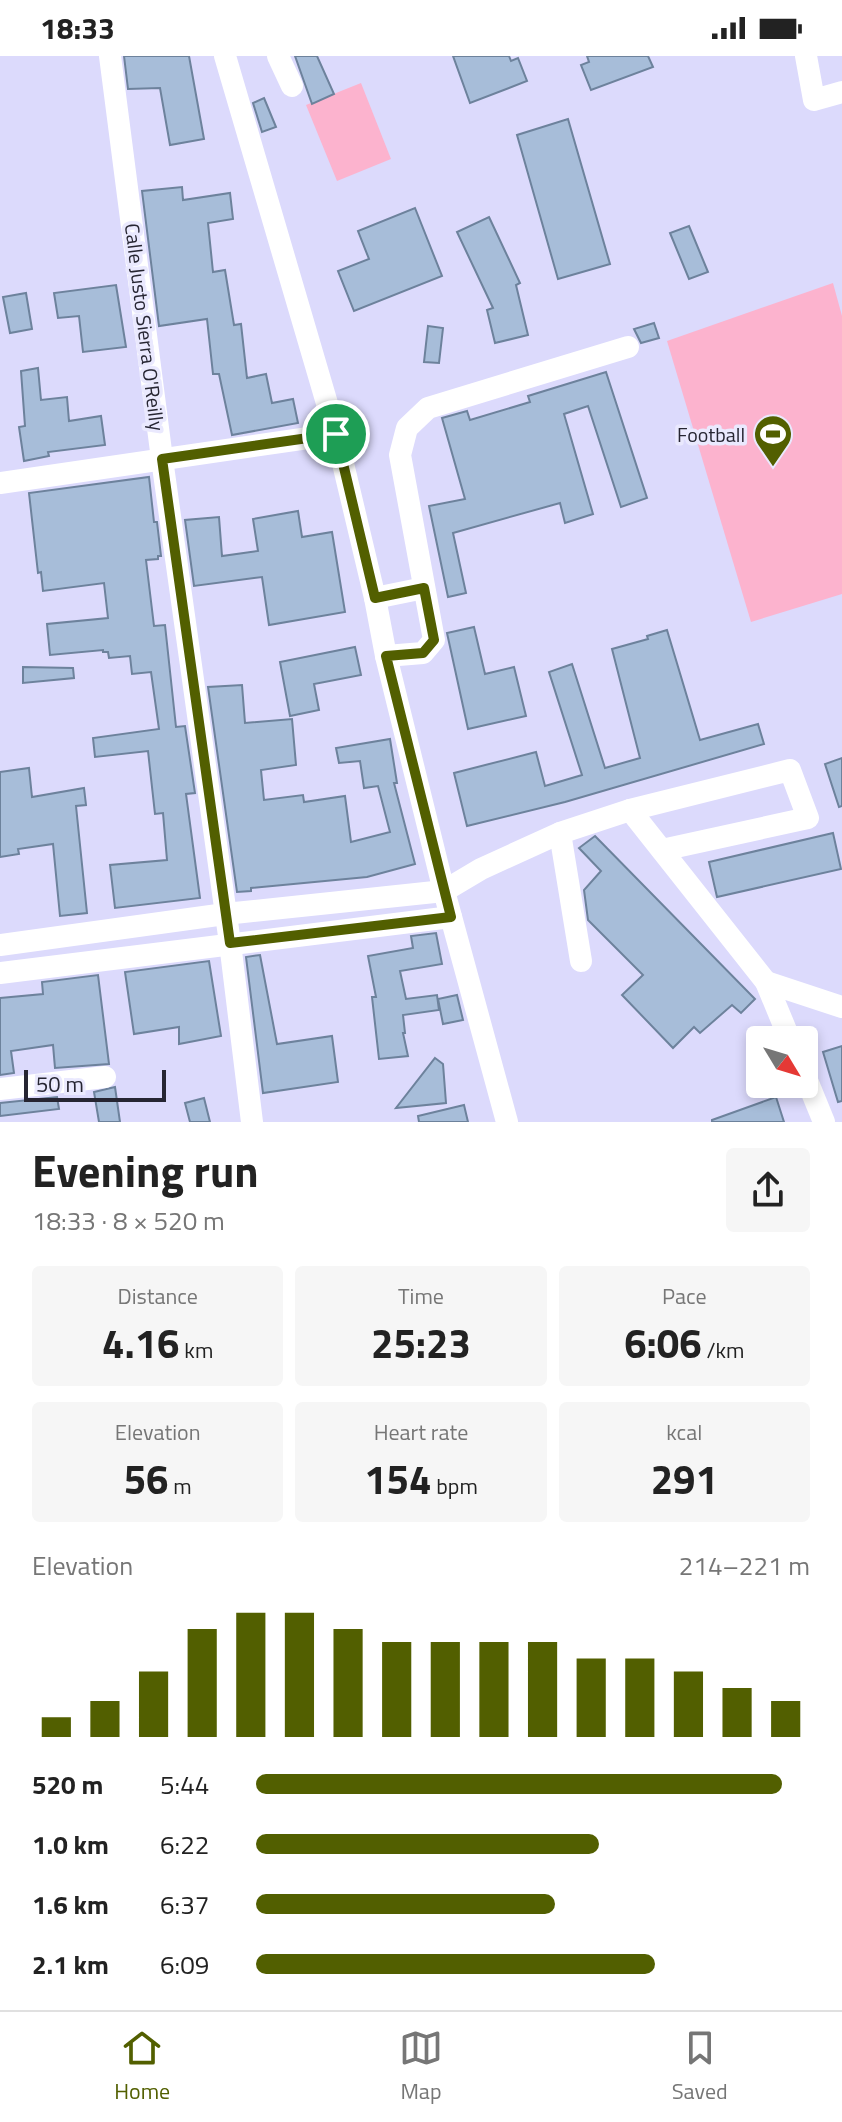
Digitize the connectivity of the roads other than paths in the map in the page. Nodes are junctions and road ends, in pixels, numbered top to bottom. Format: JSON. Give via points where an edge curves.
{"nodes":[{"id":1,"x":110,"y":56,"type":"edge"},
{"id":2,"x":225,"y":56,"type":"edge"},
{"id":3,"x":278,"y":56,"type":"edge"},
{"id":4,"x":806,"y":56,"type":"edge"},
{"id":5,"x":292,"y":86,"type":"dead end"},
{"id":6,"x":842,"y":92,"type":"edge"},
{"id":7,"x":628,"y":347,"type":"dead end"},
{"id":8,"x":336,"y":434,"type":"junction"},
{"id":9,"x":162,"y":459,"type":"junction"},
{"id":10,"x":0,"y":483,"type":"edge"},
{"id":11,"x":424,"y":588,"type":"junction"},
{"id":12,"x":375,"y":598,"type":"junction"},
{"id":13,"x":386,"y":656,"type":"junction"},
{"id":14,"x":630,"y":810,"type":"junction"},
{"id":15,"x":560,"y":833,"type":"junction"},
{"id":16,"x":662,"y":850,"type":"junction"},
{"id":17,"x":444,"y":891,"type":"junction"},
{"id":18,"x":225,"y":914,"type":"junction"},
{"id":19,"x":451,"y":917,"type":"junction"},
{"id":20,"x":230,"y":943,"type":"junction"},
{"id":21,"x":0,"y":945,"type":"edge"},
{"id":22,"x":581,"y":961,"type":"dead end"},
{"id":23,"x":0,"y":973,"type":"edge"},
{"id":24,"x":766,"y":982,"type":"junction"},
{"id":25,"x":842,"y":1007,"type":"edge"},
{"id":26,"x":784,"y":1026,"type":"edge"},
{"id":27,"x":105,"y":1077,"type":"dead end"},
{"id":28,"x":0,"y":1089,"type":"edge"},
{"id":29,"x":814,"y":1098,"type":"edge"},
{"id":30,"x":252,"y":1122,"type":"edge"},
{"id":31,"x":507,"y":1122,"type":"edge"},
{"id":32,"x":824,"y":1122,"type":"edge"}],
"edges":[{"from":1,"to":9,"type":"street","name":"Calle Justo Sierra O'Reilly"},
{"from":2,"to":8,"type":"street"},
{"from":3,"to":5,"type":"street"},
{"from":4,"to":6,"type":"street","via":[[814,100]]},
{"from":7,"to":11,"type":"street","via":[[428,408],[407,428],[400,455]]},
{"from":8,"to":9,"type":"street"},
{"from":8,"to":12,"type":"street"},
{"from":9,"to":10,"type":"street"},
{"from":9,"to":18,"type":"street","name":"Calle Justo Sierra O'Reilly"},
{"from":11,"to":12,"type":"street"},
{"from":11,"to":13,"type":"street","via":[[434,640],[423,653]]},
{"from":12,"to":13,"type":"street"},
{"from":13,"to":17,"type":"street"},
{"from":14,"to":15,"type":"street"},
{"from":14,"to":16,"type":"street"},
{"from":14,"to":16,"type":"street","via":[[790,770],[808,818]]},
{"from":15,"to":17,"type":"street"},
{"from":15,"to":22,"type":"street"},
{"from":16,"to":24,"type":"street"},
{"from":17,"to":18,"type":"street"},
{"from":17,"to":19,"type":"street"},
{"from":18,"to":20,"type":"street","name":"Calle Justo Sierra O'Reilly"},
{"from":18,"to":21,"type":"street"},
{"from":19,"to":20,"type":"street"},
{"from":19,"to":31,"type":"street"},
{"from":20,"to":23,"type":"street"},
{"from":20,"to":30,"type":"street","name":"Calle Justo Sierra O'Reilly"},
{"from":24,"to":25,"type":"street"},
{"from":24,"to":26,"type":"street"},
{"from":27,"to":28,"type":"street"},
{"from":29,"to":32,"type":"street"}]}
